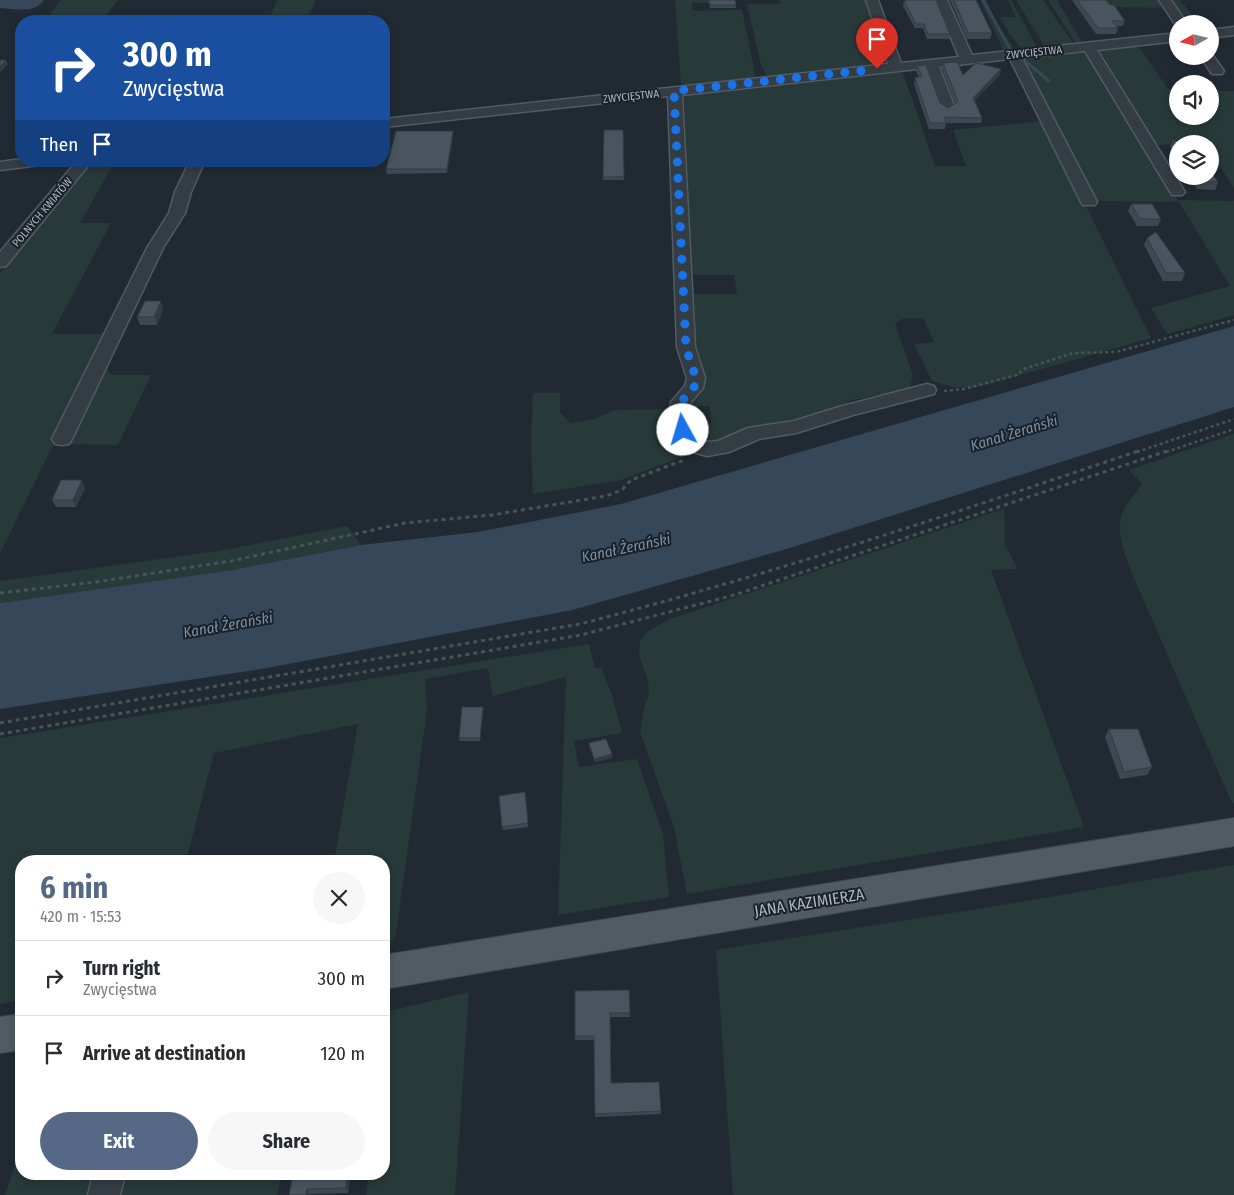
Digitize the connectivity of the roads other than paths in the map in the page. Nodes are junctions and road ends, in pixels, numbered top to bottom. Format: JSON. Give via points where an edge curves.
{"nodes":[{"id":1,"x":872,"y":0,"type":"edge"},
{"id":2,"x":940,"y":0,"type":"edge"},
{"id":3,"x":1165,"y":0,"type":"edge"},
{"id":4,"x":1175,"y":15,"type":"edge"},
{"id":5,"x":1234,"y":31,"type":"edge"},
{"id":6,"x":1219,"y":33,"type":"edge"},
{"id":7,"x":1169,"y":38,"type":"edge"},
{"id":8,"x":1089,"y":47,"type":"junction"},
{"id":9,"x":1014,"y":54,"type":"junction"},
{"id":10,"x":967,"y":60,"type":"junction"},
{"id":11,"x":931,"y":63,"type":"junction"},
{"id":12,"x":1213,"y":65,"type":"edge"},
{"id":13,"x":896,"y":67,"type":"junction"},
{"id":14,"x":1217,"y":71,"type":"dead end"},
{"id":15,"x":674,"y":91,"type":"junction"},
{"id":16,"x":948,"y":108,"type":"edge"},
{"id":17,"x":390,"y":122,"type":"edge"},
{"id":18,"x":15,"y":164,"type":"edge"},
{"id":19,"x":0,"y":166,"type":"edge"},
{"id":20,"x":80,"y":167,"type":"edge"},
{"id":21,"x":195,"y":167,"type":"edge"},
{"id":22,"x":1177,"y":192,"type":"dead end"},
{"id":23,"x":1089,"y":202,"type":"dead end"},
{"id":24,"x":0,"y":262,"type":"edge"},
{"id":25,"x":927,"y":390,"type":"road end"},
{"id":26,"x":62,"y":439,"type":"dead end"},
{"id":27,"x":1234,"y":832,"type":"edge"},
{"id":28,"x":390,"y":971,"type":"edge"},
{"id":29,"x":15,"y":1033,"type":"edge"},
{"id":30,"x":0,"y":1035,"type":"edge"},
{"id":31,"x":108,"y":1180,"type":"edge"},
{"id":32,"x":104,"y":1195,"type":"edge"}],
"edges":[{"from":1,"to":13,"type":"street"},
{"from":2,"to":10,"type":"street"},
{"from":3,"to":4,"type":"street"},
{"from":5,"to":6,"type":"street"},
{"from":7,"to":8,"type":"street","name":"ZWYCIĘSTWA"},
{"from":8,"to":9,"type":"street","name":"ZWYCIĘSTWA"},
{"from":8,"to":22,"type":"street"},
{"from":9,"to":10,"type":"street","name":"ZWYCIĘSTWA"},
{"from":9,"to":23,"type":"street"},
{"from":10,"to":11,"type":"street","name":"ZWYCIĘSTWA"},
{"from":11,"to":13,"type":"street","name":"ZWYCIĘSTWA"},
{"from":11,"to":16,"type":"street"},
{"from":12,"to":14,"type":"street"},
{"from":13,"to":15,"type":"street","name":"ZWYCIĘSTWA"},
{"from":15,"to":17,"type":"street","name":"ZWYCIĘSTWA"},
{"from":15,"to":25,"type":"street","via":[[686,348],[696,378],[694,388],[681,402],[680,415],[688,441],[707,449],[722,447],[755,433],[796,428]]},
{"from":18,"to":19,"type":"street"},
{"from":20,"to":24,"type":"street","name":"POLNYCH KWIATÓW"},
{"from":21,"to":26,"type":"street","via":[[177,213],[156,248]]},
{"from":27,"to":28,"type":"main road","name":"JANA KAZIMIERZA"},
{"from":29,"to":30,"type":"main road"},
{"from":31,"to":32,"type":"street"}]}
